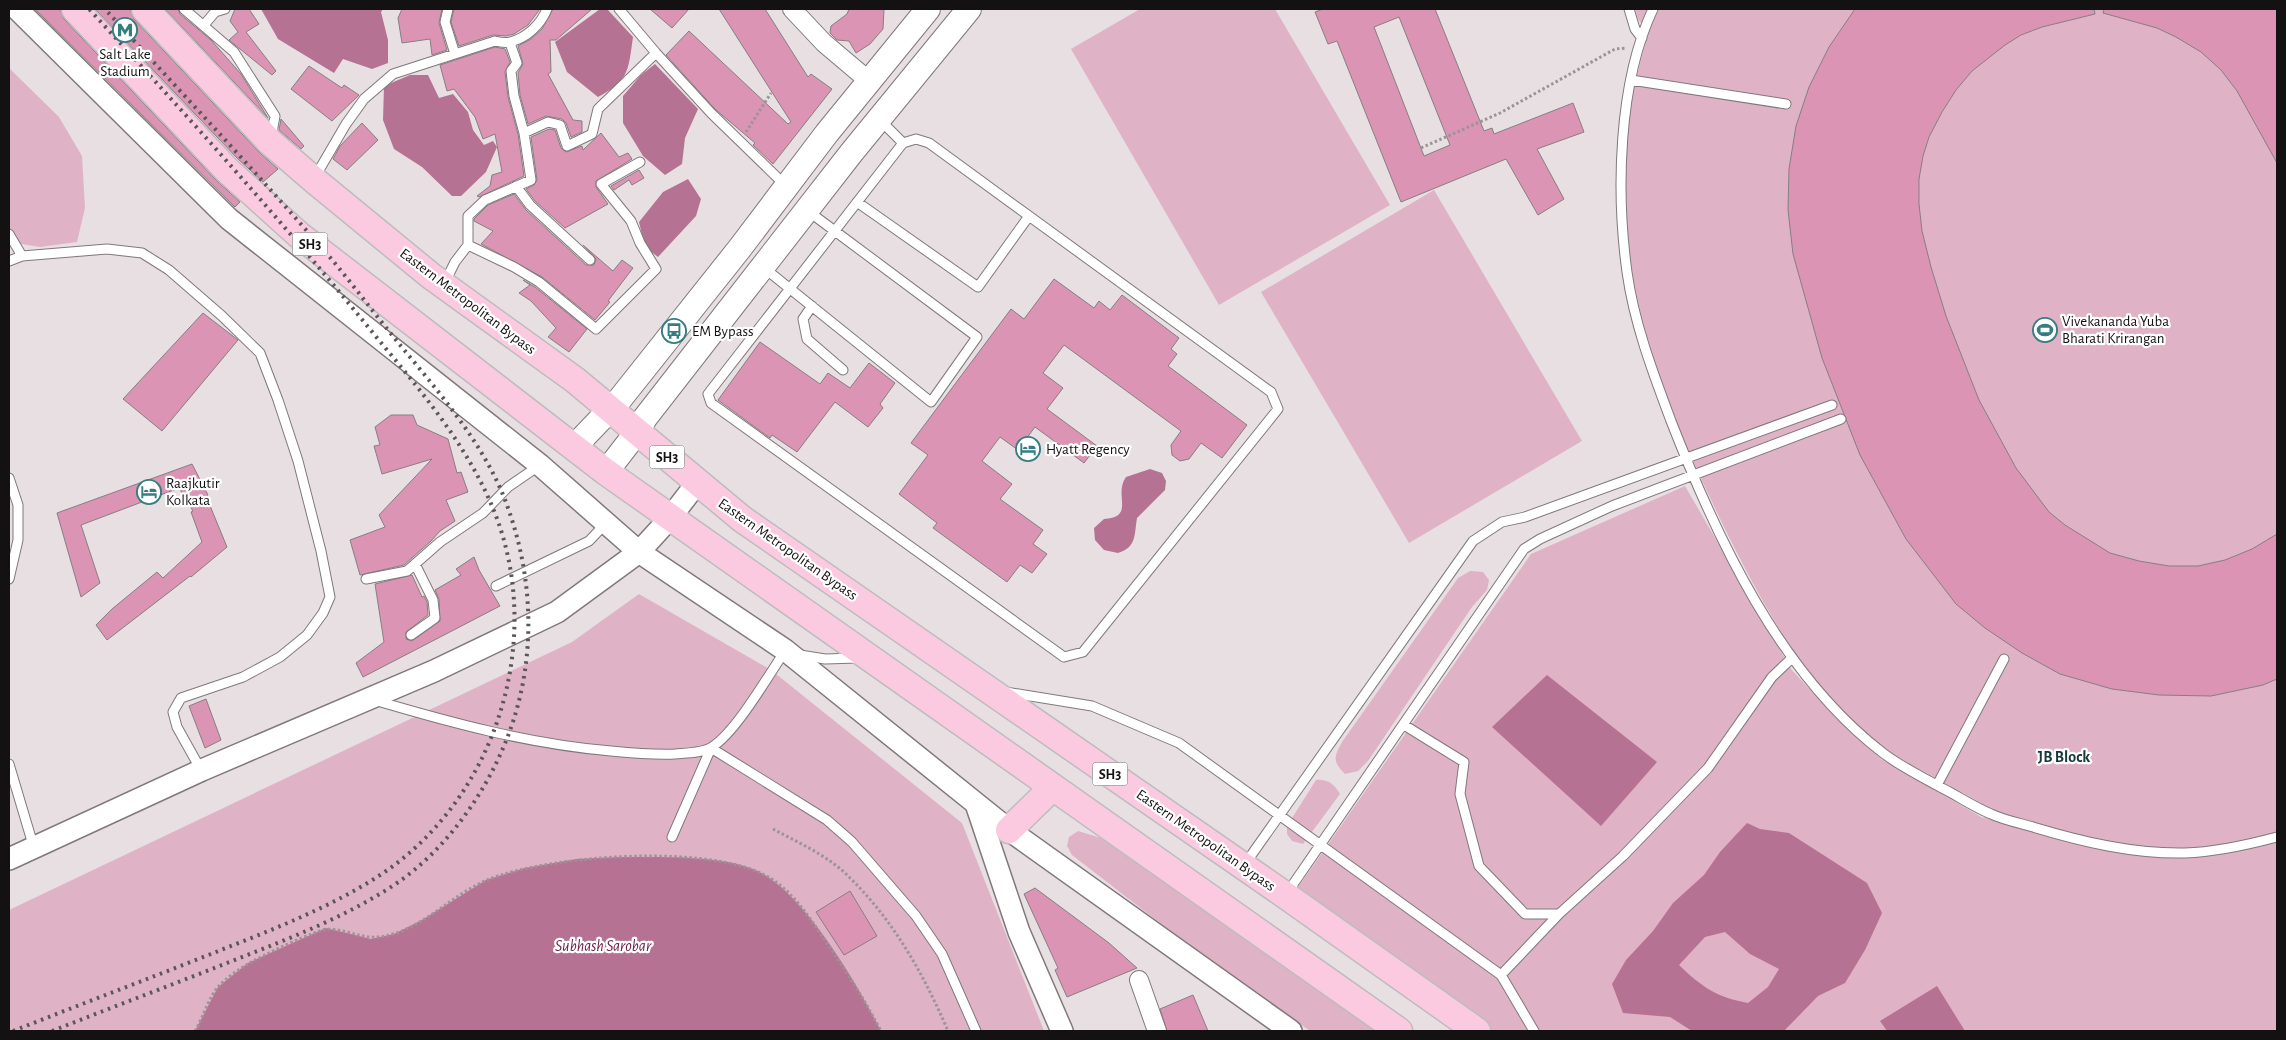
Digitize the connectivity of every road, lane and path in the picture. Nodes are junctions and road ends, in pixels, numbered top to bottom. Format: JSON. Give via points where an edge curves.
{"nodes":[{"id":1,"x":18,"y":9,"type":"edge"},
{"id":2,"x":75,"y":9,"type":"edge"},
{"id":3,"x":145,"y":9,"type":"edge"},
{"id":4,"x":184,"y":9,"type":"edge"},
{"id":5,"x":225,"y":9,"type":"edge"},
{"id":6,"x":448,"y":9,"type":"edge"},
{"id":7,"x":547,"y":9,"type":"edge"},
{"id":8,"x":619,"y":9,"type":"edge"},
{"id":9,"x":792,"y":9,"type":"edge"},
{"id":10,"x":928,"y":9,"type":"edge"},
{"id":11,"x":969,"y":9,"type":"edge"},
{"id":12,"x":1628,"y":9,"type":"edge"},
{"id":13,"x":1653,"y":9,"type":"edge"},
{"id":14,"x":204,"y":25,"type":"junction"},
{"id":15,"x":1641,"y":42,"type":"junction"},
{"id":16,"x":510,"y":43,"type":"junction"},
{"id":17,"x":455,"y":54,"type":"junction"},
{"id":18,"x":656,"y":54,"type":"junction"},
{"id":19,"x":1631,"y":80,"type":"junction"},
{"id":20,"x":869,"y":81,"type":"junction"},
{"id":21,"x":771,"y":93,"type":"dead end"},
{"id":22,"x":1786,"y":104,"type":"dead end"},
{"id":23,"x":879,"y":119,"type":"junction"},
{"id":24,"x":524,"y":133,"type":"junction"},
{"id":25,"x":740,"y":141,"type":"junction"},
{"id":26,"x":270,"y":142,"type":"junction"},
{"id":27,"x":904,"y":143,"type":"junction"},
{"id":28,"x":1421,"y":148,"type":"dead end"},
{"id":29,"x":640,"y":162,"type":"dead end"},
{"id":30,"x":314,"y":180,"type":"junction"},
{"id":31,"x":516,"y":186,"type":"junction"},
{"id":32,"x":786,"y":186,"type":"junction"},
{"id":33,"x":857,"y":202,"type":"junction"},
{"id":34,"x":807,"y":210,"type":"junction"},
{"id":35,"x":1029,"y":216,"type":"junction"},
{"id":36,"x":835,"y":230,"type":"junction"},
{"id":37,"x":9,"y":234,"type":"edge"},
{"id":38,"x":468,"y":245,"type":"junction"},
{"id":39,"x":22,"y":256,"type":"junction"},
{"id":40,"x":590,"y":260,"type":"dead end"},
{"id":41,"x":9,"y":261,"type":"edge"},
{"id":42,"x":763,"y":267,"type":"junction"},
{"id":43,"x":444,"y":285,"type":"junction"},
{"id":44,"x":790,"y":288,"type":"junction"},
{"id":45,"x":812,"y":306,"type":"junction"},
{"id":46,"x":843,"y":370,"type":"dead end"},
{"id":47,"x":1832,"y":405,"type":"dead end"},
{"id":48,"x":609,"y":408,"type":"junction"},
{"id":49,"x":1841,"y":419,"type":"dead end"},
{"id":50,"x":637,"y":432,"type":"junction"},
{"id":51,"x":574,"y":447,"type":"junction"},
{"id":52,"x":1686,"y":458,"type":"junction"},
{"id":53,"x":540,"y":465,"type":"junction"},
{"id":54,"x":606,"y":472,"type":"junction"},
{"id":55,"x":1693,"y":475,"type":"junction"},
{"id":56,"x":9,"y":478,"type":"edge"},
{"id":57,"x":697,"y":483,"type":"junction"},
{"id":58,"x":670,"y":518,"type":"junction"},
{"id":59,"x":607,"y":522,"type":"junction"},
{"id":60,"x":638,"y":552,"type":"junction"},
{"id":61,"x":415,"y":564,"type":"junction"},
{"id":62,"x":9,"y":579,"type":"edge"},
{"id":63,"x":366,"y":579,"type":"dead end"},
{"id":64,"x":496,"y":586,"type":"dead end"},
{"id":65,"x":411,"y":634,"type":"dead end"},
{"id":66,"x":785,"y":650,"type":"junction"},
{"id":67,"x":866,"y":657,"type":"junction"},
{"id":68,"x":1792,"y":658,"type":"junction"},
{"id":69,"x":2004,"y":659,"type":"dead end"},
{"id":70,"x":988,"y":690,"type":"junction"},
{"id":71,"x":369,"y":699,"type":"junction"},
{"id":72,"x":1404,"y":725,"type":"junction"},
{"id":73,"x":711,"y":748,"type":"junction"},
{"id":74,"x":9,"y":764,"type":"edge"},
{"id":75,"x":202,"y":770,"type":"junction"},
{"id":76,"x":1937,"y":785,"type":"junction"},
{"id":77,"x":1053,"y":787,"type":"junction"},
{"id":78,"x":976,"y":804,"type":"junction"},
{"id":79,"x":1279,"y":815,"type":"junction"},
{"id":80,"x":773,"y":830,"type":"dead end"},
{"id":81,"x":1010,"y":830,"type":"junction"},
{"id":82,"x":672,"y":837,"type":"dead end"},
{"id":83,"x":2277,"y":837,"type":"edge"},
{"id":84,"x":1321,"y":845,"type":"junction"},
{"id":85,"x":34,"y":848,"type":"junction"},
{"id":86,"x":9,"y":860,"type":"edge"},
{"id":87,"x":1243,"y":866,"type":"junction"},
{"id":88,"x":1285,"y":895,"type":"junction"},
{"id":89,"x":1559,"y":914,"type":"junction"},
{"id":90,"x":1501,"y":975,"type":"junction"},
{"id":91,"x":1139,"y":980,"type":"dead end"},
{"id":92,"x":195,"y":1031,"type":"edge"},
{"id":93,"x":881,"y":1031,"type":"edge"},
{"id":94,"x":948,"y":1031,"type":"edge"},
{"id":95,"x":976,"y":1031,"type":"edge"},
{"id":96,"x":1062,"y":1031,"type":"edge"},
{"id":97,"x":1157,"y":1031,"type":"edge"},
{"id":98,"x":1291,"y":1031,"type":"edge"},
{"id":99,"x":1399,"y":1031,"type":"edge"},
{"id":100,"x":1477,"y":1031,"type":"edge"},
{"id":101,"x":1534,"y":1031,"type":"edge"}],
"edges":[{"from":1,"to":53,"type":"street","via":[[229,219]]},
{"from":2,"to":51,"type":"main road","number":"SH3","via":[[227,170],[300,235]]},
{"from":3,"to":26,"type":"main road","name":"Eastern Metropolitan Bypass","number":"SH3"},
{"from":4,"to":14,"type":"lane"},
{"from":5,"to":14,"type":"lane","via":[[215,12]]},
{"from":6,"to":17,"type":"lane","via":[[445,22]]},
{"from":7,"to":16,"type":"lane","via":[[542,21],[528,34]]},
{"from":8,"to":18,"type":"lane"},
{"from":9,"to":20,"type":"street","via":[[824,44]]},
{"from":10,"to":20,"type":"main road"},
{"from":11,"to":23,"type":"main road"},
{"from":12,"to":15,"type":"lane"},
{"from":13,"to":15,"type":"lane"},
{"from":14,"to":26,"type":"lane","via":[[234,52],[275,116]]},
{"from":15,"to":19,"type":"lane"},
{"from":15,"to":28,"type":"path","via":[[1615,49],[1500,113]]},
{"from":16,"to":17,"type":"lane","via":[[494,41]]},
{"from":16,"to":24,"type":"lane","via":[[517,63],[511,71],[514,96]]},
{"from":17,"to":30,"type":"lane","via":[[393,74],[364,98]]},
{"from":18,"to":24,"type":"lane","via":[[598,108],[592,134],[566,146],[560,125],[548,122]]},
{"from":18,"to":25,"type":"lane"},
{"from":19,"to":22,"type":"lane"},
{"from":19,"to":52,"type":"lane","via":[[1622,150],[1622,216],[1628,274],[1658,386]]},
{"from":20,"to":32,"type":"main road"},
{"from":21,"to":25,"type":"path"},
{"from":23,"to":27,"type":"lane"},
{"from":23,"to":34,"type":"main road"},
{"from":24,"to":31,"type":"lane","via":[[531,180]]},
{"from":25,"to":32,"type":"lane"},
{"from":26,"to":30,"type":"main road","name":"Eastern Metropolitan Bypass","number":"SH3"},
{"from":27,"to":33,"type":"lane"},
{"from":27,"to":35,"type":"lane","via":[[916,138],[929,143]]},
{"from":29,"to":38,"type":"lane","via":[[601,184],[631,221],[656,269],[596,329],[539,282]]},
{"from":30,"to":43,"type":"main road","name":"Eastern Metropolitan Bypass","number":"SH3"},
{"from":31,"to":38,"type":"lane","via":[[485,200],[468,216]]},
{"from":31,"to":40,"type":"lane","via":[[530,205]]},
{"from":32,"to":48,"type":"main road","via":[[620,399]]},
{"from":33,"to":35,"type":"lane","via":[[978,287]]},
{"from":33,"to":36,"type":"lane"},
{"from":34,"to":36,"type":"lane"},
{"from":34,"to":42,"type":"main road"},
{"from":35,"to":44,"type":"lane","via":[[1271,392],[1278,409],[1083,652],[1064,657],[711,404],[708,394]]},
{"from":36,"to":44,"type":"lane"},
{"from":36,"to":45,"type":"lane","via":[[977,337],[931,402]]},
{"from":37,"to":39,"type":"lane"},
{"from":38,"to":43,"type":"lane"},
{"from":39,"to":41,"type":"lane"},
{"from":39,"to":75,"type":"lane","via":[[107,249],[142,253],[169,270],[260,353],[278,400],[298,461],[330,597],[307,635],[280,657],[243,677],[181,698],[173,712],[177,727]]},
{"from":42,"to":44,"type":"lane"},
{"from":42,"to":50,"type":"main road"},
{"from":43,"to":48,"type":"main road","name":"Eastern Metropolitan Bypass","number":"SH3"},
{"from":44,"to":45,"type":"lane"},
{"from":45,"to":46,"type":"lane","via":[[803,319],[807,339]]},
{"from":47,"to":52,"type":"lane"},
{"from":48,"to":50,"type":"main road","name":"Eastern Metropolitan Bypass","number":"SH3"},
{"from":48,"to":51,"type":"main road"},
{"from":49,"to":55,"type":"lane"},
{"from":50,"to":54,"type":"main road"},
{"from":50,"to":57,"type":"main road","name":"Eastern Metropolitan Bypass","number":"SH3"},
{"from":51,"to":54,"type":"main road","number":"SH3"},
{"from":52,"to":55,"type":"lane"},
{"from":52,"to":79,"type":"lane","via":[[1525,517],[1502,522],[1473,541]]},
{"from":53,"to":59,"type":"street"},
{"from":53,"to":61,"type":"lane","via":[[508,487],[483,513],[440,542]]},
{"from":54,"to":58,"type":"main road","number":"SH3"},
{"from":55,"to":68,"type":"lane","via":[[1724,544]]},
{"from":55,"to":72,"type":"lane","via":[[1570,525],[1524,549]]},
{"from":56,"to":62,"type":"lane","via":[[18,505],[18,540]]},
{"from":57,"to":58,"type":"street"},
{"from":57,"to":70,"type":"main road","name":"Eastern Metropolitan Bypass","number":"SH3","via":[[742,519]]},
{"from":58,"to":60,"type":"street"},
{"from":58,"to":67,"type":"main road","number":"SH3"},
{"from":59,"to":60,"type":"street"},
{"from":59,"to":64,"type":"lane","via":[[589,541]]},
{"from":60,"to":66,"type":"street"},
{"from":60,"to":71,"type":"street","via":[[557,612]]},
{"from":61,"to":63,"type":"lane","via":[[407,571]]},
{"from":61,"to":65,"type":"lane","via":[[433,600],[436,618]]},
{"from":66,"to":67,"type":"lane","via":[[825,659]]},
{"from":66,"to":73,"type":"lane","via":[[729,732]]},
{"from":66,"to":78,"type":"street"},
{"from":67,"to":77,"type":"main road","number":"SH3"},
{"from":68,"to":76,"type":"lane","via":[[1838,712],[1883,753]]},
{"from":68,"to":89,"type":"lane","via":[[1772,677],[1708,768],[1623,856]]},
{"from":69,"to":76,"type":"lane"},
{"from":70,"to":79,"type":"lane","via":[[1092,706],[1110,713],[1179,743]]},
{"from":70,"to":87,"type":"main road","name":"Eastern Metropolitan Bypass","number":"SH3"},
{"from":71,"to":73,"type":"lane","via":[[471,728],[572,748],[657,755]]},
{"from":71,"to":75,"type":"street"},
{"from":72,"to":84,"type":"lane"},
{"from":72,"to":89,"type":"lane","via":[[1464,762],[1460,794],[1479,866],[1524,914]]},
{"from":73,"to":82,"type":"lane"},
{"from":73,"to":95,"type":"lane","via":[[827,820],[852,842],[916,916],[942,954]]},
{"from":74,"to":85,"type":"lane"},
{"from":75,"to":85,"type":"street"},
{"from":76,"to":83,"type":"lane","via":[[1992,814],[2118,849],[2184,853],[2232,848]]},
{"from":77,"to":81,"type":"main road"},
{"from":77,"to":99,"type":"main road","number":"SH3"},
{"from":78,"to":81,"type":"street"},
{"from":78,"to":96,"type":"street","via":[[1020,932]]},
{"from":79,"to":84,"type":"lane"},
{"from":79,"to":87,"type":"lane"},
{"from":80,"to":94,"type":"path","via":[[817,853],[850,877],[884,916],[921,973]]},
{"from":81,"to":98,"type":"street"},
{"from":84,"to":88,"type":"lane"},
{"from":84,"to":90,"type":"lane"},
{"from":85,"to":86,"type":"street"},
{"from":87,"to":88,"type":"main road","name":"Eastern Metropolitan Bypass","number":"SH3"},
{"from":88,"to":100,"type":"main road","name":"Eastern Metropolitan Bypass","number":"SH3"},
{"from":89,"to":90,"type":"lane"},
{"from":90,"to":101,"type":"lane"},
{"from":91,"to":97,"type":"street"},
{"from":92,"to":93,"type":"path","via":[[218,987],[248,963],[326,928],[371,939],[394,934],[486,880],[526,868],[577,859],[638,857],[730,862],[754,869],[775,881],[800,903],[852,979]]}]}
